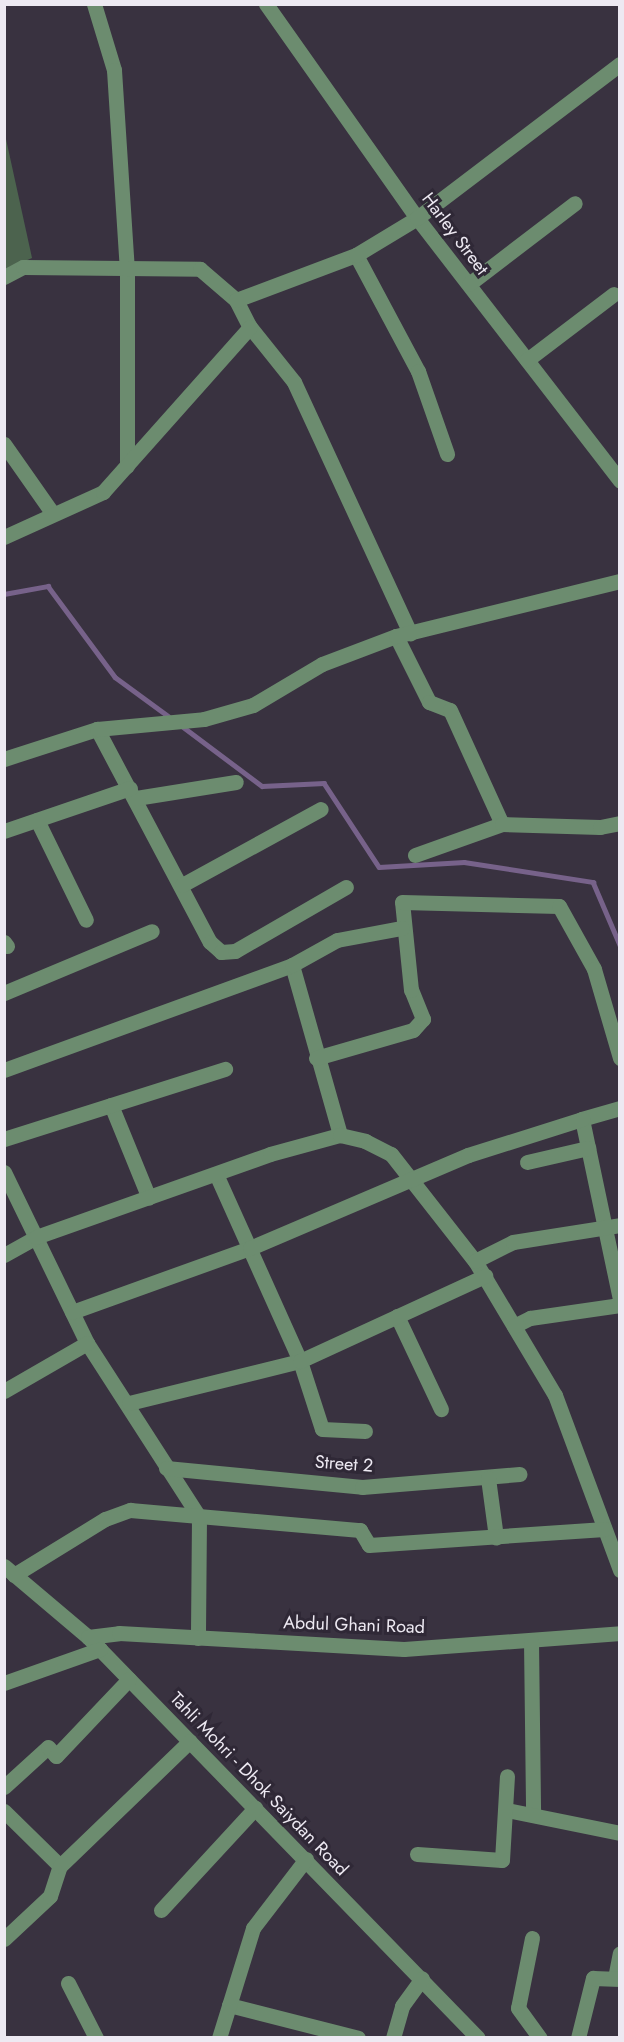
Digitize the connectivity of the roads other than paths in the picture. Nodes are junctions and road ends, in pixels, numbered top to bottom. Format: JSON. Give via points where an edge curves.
{"nodes":[{"id":1,"x":94,"y":4,"type":"edge"},
{"id":2,"x":266,"y":4,"type":"edge"},
{"id":3,"x":620,"y":64,"type":"edge"},
{"id":4,"x":575,"y":203,"type":"dead end"},
{"id":5,"x":417,"y":218,"type":"junction"},
{"id":6,"x":356,"y":255,"type":"junction"},
{"id":7,"x":127,"y":268,"type":"junction"},
{"id":8,"x":4,"y":277,"type":"edge"},
{"id":9,"x":469,"y":284,"type":"junction"},
{"id":10,"x":614,"y":294,"type":"dead end"},
{"id":11,"x":236,"y":300,"type":"junction"},
{"id":12,"x":250,"y":327,"type":"junction"},
{"id":13,"x":527,"y":360,"type":"junction"},
{"id":14,"x":4,"y":444,"type":"edge"},
{"id":15,"x":447,"y":454,"type":"dead end"},
{"id":16,"x":127,"y":466,"type":"junction"},
{"id":17,"x":620,"y":481,"type":"edge"},
{"id":18,"x":53,"y":514,"type":"junction"},
{"id":19,"x":4,"y":537,"type":"edge"},
{"id":20,"x":620,"y":581,"type":"edge"},
{"id":21,"x":403,"y":634,"type":"junction"},
{"id":22,"x":97,"y":729,"type":"junction"},
{"id":23,"x":4,"y":759,"type":"edge"},
{"id":24,"x":236,"y":782,"type":"dead end"},
{"id":25,"x":133,"y":793,"type":"junction"},
{"id":26,"x":321,"y":809,"type":"dead end"},
{"id":27,"x":37,"y":820,"type":"junction"},
{"id":28,"x":620,"y":823,"type":"edge"},
{"id":29,"x":502,"y":824,"type":"junction"},
{"id":30,"x":4,"y":831,"type":"edge"},
{"id":31,"x":415,"y":855,"type":"dead end"},
{"id":32,"x":182,"y":885,"type":"junction"},
{"id":33,"x":346,"y":887,"type":"dead end"},
{"id":34,"x":86,"y":920,"type":"dead end"},
{"id":35,"x":402,"y":928,"type":"junction"},
{"id":36,"x":152,"y":931,"type":"dead end"},
{"id":37,"x":292,"y":965,"type":"junction"},
{"id":38,"x":4,"y":993,"type":"edge"},
{"id":39,"x":316,"y":1058,"type":"junction"},
{"id":40,"x":620,"y":1058,"type":"edge"},
{"id":41,"x":225,"y":1069,"type":"dead end"},
{"id":42,"x":4,"y":1070,"type":"edge"},
{"id":43,"x":111,"y":1105,"type":"junction"},
{"id":44,"x":620,"y":1108,"type":"edge"},
{"id":45,"x":582,"y":1119,"type":"junction"},
{"id":46,"x":340,"y":1135,"type":"junction"},
{"id":47,"x":4,"y":1139,"type":"edge"},
{"id":48,"x":588,"y":1148,"type":"junction"},
{"id":49,"x":527,"y":1162,"type":"dead end"},
{"id":50,"x":4,"y":1172,"type":"edge"},
{"id":51,"x":216,"y":1174,"type":"junction"},
{"id":52,"x":411,"y":1179,"type":"junction"},
{"id":53,"x":149,"y":1198,"type":"junction"},
{"id":54,"x":612,"y":1226,"type":"edge"},
{"id":55,"x":36,"y":1237,"type":"junction"},
{"id":56,"x":250,"y":1248,"type":"junction"},
{"id":57,"x":4,"y":1255,"type":"edge"},
{"id":58,"x":475,"y":1261,"type":"junction"},
{"id":59,"x":485,"y":1276,"type":"junction"},
{"id":60,"x":620,"y":1299,"type":"edge"},
{"id":61,"x":620,"y":1305,"type":"edge"},
{"id":62,"x":72,"y":1312,"type":"junction"},
{"id":63,"x":397,"y":1316,"type":"junction"},
{"id":64,"x":514,"y":1326,"type":"junction"},
{"id":65,"x":87,"y":1343,"type":"junction"},
{"id":66,"x":300,"y":1361,"type":"junction"},
{"id":67,"x":4,"y":1391,"type":"edge"},
{"id":68,"x":129,"y":1403,"type":"junction"},
{"id":69,"x":441,"y":1409,"type":"dead end"},
{"id":70,"x":365,"y":1431,"type":"dead end"},
{"id":71,"x":166,"y":1468,"type":"junction"},
{"id":72,"x":519,"y":1474,"type":"dead end"},
{"id":73,"x":488,"y":1478,"type":"junction"},
{"id":74,"x":199,"y":1517,"type":"junction"},
{"id":75,"x":604,"y":1529,"type":"junction"},
{"id":76,"x":496,"y":1537,"type":"junction"},
{"id":77,"x":617,"y":1553,"type":"edge"},
{"id":78,"x":9,"y":1570,"type":"edge"},
{"id":79,"x":620,"y":1570,"type":"edge"},
{"id":80,"x":620,"y":1633,"type":"edge"},
{"id":81,"x":88,"y":1637,"type":"junction"},
{"id":82,"x":198,"y":1638,"type":"junction"},
{"id":83,"x":531,"y":1641,"type":"junction"},
{"id":84,"x":100,"y":1649,"type":"junction"},
{"id":85,"x":129,"y":1679,"type":"junction"},
{"id":86,"x":4,"y":1683,"type":"edge"},
{"id":87,"x":190,"y":1741,"type":"junction"},
{"id":88,"x":507,"y":1776,"type":"dead end"},
{"id":89,"x":4,"y":1787,"type":"edge"},
{"id":90,"x":255,"y":1808,"type":"junction"},
{"id":91,"x":507,"y":1810,"type":"junction"},
{"id":92,"x":4,"y":1811,"type":"edge"},
{"id":93,"x":533,"y":1815,"type":"junction"},
{"id":94,"x":620,"y":1833,"type":"edge"},
{"id":95,"x":417,"y":1854,"type":"dead end"},
{"id":96,"x":306,"y":1859,"type":"junction"},
{"id":97,"x":60,"y":1866,"type":"junction"},
{"id":98,"x":161,"y":1910,"type":"dead end"},
{"id":99,"x":532,"y":1938,"type":"dead end"},
{"id":100,"x":4,"y":1939,"type":"edge"},
{"id":101,"x":620,"y":1953,"type":"edge"},
{"id":102,"x":422,"y":1978,"type":"junction"},
{"id":103,"x":617,"y":1979,"type":"edge"},
{"id":104,"x":68,"y":1983,"type":"dead end"},
{"id":105,"x":229,"y":2005,"type":"junction"},
{"id":106,"x":96,"y":2037,"type":"edge"},
{"id":107,"x":219,"y":2037,"type":"edge"},
{"id":108,"x":358,"y":2037,"type":"edge"},
{"id":109,"x":393,"y":2037,"type":"edge"},
{"id":110,"x":478,"y":2037,"type":"edge"},
{"id":111,"x":540,"y":2037,"type":"edge"},
{"id":112,"x":578,"y":2037,"type":"edge"}],
"edges":[{"from":1,"to":7,"type":"street","via":[[114,70]]},
{"from":2,"to":5,"type":"street","name":"Harley Street"},
{"from":3,"to":5,"type":"street"},
{"from":4,"to":9,"type":"street"},
{"from":5,"to":6,"type":"street"},
{"from":5,"to":9,"type":"street","name":"Harley Street"},
{"from":6,"to":11,"type":"street"},
{"from":6,"to":15,"type":"street","via":[[418,371]]},
{"from":7,"to":8,"type":"street","via":[[23,267]]},
{"from":7,"to":11,"type":"street","via":[[200,269]]},
{"from":7,"to":16,"type":"street"},
{"from":9,"to":13,"type":"street","name":"Harley Street"},
{"from":10,"to":13,"type":"street"},
{"from":11,"to":12,"type":"street"},
{"from":12,"to":16,"type":"street"},
{"from":12,"to":21,"type":"street","via":[[294,382]]},
{"from":13,"to":17,"type":"street","name":"Harley Street"},
{"from":14,"to":18,"type":"street"},
{"from":16,"to":18,"type":"street","via":[[103,492]]},
{"from":18,"to":19,"type":"street"},
{"from":20,"to":21,"type":"street"},
{"from":21,"to":22,"type":"street","via":[[322,664],[253,705],[204,719]]},
{"from":21,"to":29,"type":"street","via":[[429,702],[450,710]]},
{"from":22,"to":23,"type":"street"},
{"from":22,"to":25,"type":"street"},
{"from":24,"to":25,"type":"street"},
{"from":25,"to":27,"type":"street"},
{"from":25,"to":32,"type":"street"},
{"from":26,"to":32,"type":"street"},
{"from":27,"to":30,"type":"street"},
{"from":27,"to":34,"type":"street"},
{"from":28,"to":29,"type":"street","via":[[600,827]]},
{"from":29,"to":31,"type":"street"},
{"from":32,"to":33,"type":"street","via":[[221,952],[235,951]]},
{"from":35,"to":37,"type":"street","via":[[337,940]]},
{"from":35,"to":39,"type":"street","via":[[411,990],[423,1019],[413,1030]]},
{"from":35,"to":40,"type":"street","via":[[402,902],[559,906],[594,969]]},
{"from":36,"to":38,"type":"street"},
{"from":37,"to":39,"type":"street"},
{"from":37,"to":42,"type":"street"},
{"from":39,"to":46,"type":"street"},
{"from":41,"to":43,"type":"street"},
{"from":43,"to":47,"type":"street"},
{"from":43,"to":53,"type":"street"},
{"from":44,"to":45,"type":"street"},
{"from":45,"to":48,"type":"street"},
{"from":45,"to":52,"type":"street"},
{"from":46,"to":51,"type":"street"},
{"from":46,"to":52,"type":"street","via":[[391,1154]]},
{"from":48,"to":49,"type":"street"},
{"from":48,"to":54,"type":"street"},
{"from":50,"to":55,"type":"street"},
{"from":51,"to":53,"type":"street"},
{"from":51,"to":56,"type":"street"},
{"from":52,"to":56,"type":"street"},
{"from":52,"to":58,"type":"street"},
{"from":53,"to":55,"type":"street"},
{"from":54,"to":58,"type":"street","via":[[513,1242]]},
{"from":54,"to":60,"type":"street"},
{"from":55,"to":57,"type":"street"},
{"from":55,"to":62,"type":"street"},
{"from":56,"to":62,"type":"street"},
{"from":56,"to":66,"type":"street"},
{"from":58,"to":59,"type":"street"},
{"from":59,"to":63,"type":"street"},
{"from":59,"to":64,"type":"street"},
{"from":61,"to":64,"type":"street","via":[[530,1318]]},
{"from":62,"to":65,"type":"street"},
{"from":63,"to":66,"type":"street"},
{"from":63,"to":69,"type":"street"},
{"from":64,"to":75,"type":"street","via":[[555,1395]]},
{"from":65,"to":67,"type":"street"},
{"from":65,"to":68,"type":"street"},
{"from":66,"to":68,"type":"street"},
{"from":66,"to":70,"type":"street","via":[[322,1429]]},
{"from":68,"to":71,"type":"street"},
{"from":71,"to":73,"type":"street","name":"Street 2","via":[[362,1487]]},
{"from":71,"to":74,"type":"street"},
{"from":72,"to":73,"type":"street","name":"Street 2"},
{"from":73,"to":76,"type":"street"},
{"from":74,"to":76,"type":"street","via":[[360,1530],[369,1545]]},
{"from":74,"to":78,"type":"street","via":[[130,1510],[105,1519]]},
{"from":74,"to":82,"type":"street"},
{"from":75,"to":76,"type":"street"},
{"from":75,"to":77,"type":"street"},
{"from":77,"to":79,"type":"street"},
{"from":78,"to":81,"type":"street","name":"Tahli Mohri - Dhok Saiydan Road"},
{"from":80,"to":83,"type":"street","name":"Abdul Ghani Road"},
{"from":81,"to":82,"type":"street","name":"Abdul Ghani Road","via":[[119,1633]]},
{"from":81,"to":84,"type":"street","name":"Tahli Mohri - Dhok Saiydan Road"},
{"from":82,"to":83,"type":"street","name":"Abdul Ghani Road","via":[[404,1649]]},
{"from":83,"to":93,"type":"street"},
{"from":84,"to":85,"type":"street","name":"Tahli Mohri - Dhok Saiydan Road"},
{"from":84,"to":86,"type":"street"},
{"from":85,"to":87,"type":"street","name":"Tahli Mohri - Dhok Saiydan Road"},
{"from":85,"to":89,"type":"street","via":[[56,1756],[48,1748]]},
{"from":87,"to":90,"type":"street","name":"Tahli Mohri - Dhok Saiydan Road"},
{"from":87,"to":97,"type":"street"},
{"from":88,"to":91,"type":"street"},
{"from":90,"to":96,"type":"street","name":"Tahli Mohri - Dhok Saiydan Road"},
{"from":90,"to":98,"type":"street"},
{"from":91,"to":93,"type":"street"},
{"from":91,"to":95,"type":"street","via":[[502,1860]]},
{"from":92,"to":97,"type":"street"},
{"from":93,"to":94,"type":"street"},
{"from":96,"to":102,"type":"street","name":"Tahli Mohri - Dhok Saiydan Road"},
{"from":96,"to":105,"type":"street","via":[[253,1928]]},
{"from":97,"to":100,"type":"street","via":[[50,1896]]},
{"from":99,"to":111,"type":"street","via":[[518,2008]]},
{"from":101,"to":103,"type":"street"},
{"from":102,"to":109,"type":"street","via":[[402,2006]]},
{"from":102,"to":110,"type":"street","name":"Tahli Mohri - Dhok Saiydan Road"},
{"from":103,"to":112,"type":"street","via":[[593,1978]]},
{"from":104,"to":106,"type":"street"},
{"from":105,"to":107,"type":"street"},
{"from":105,"to":108,"type":"street"}]}
